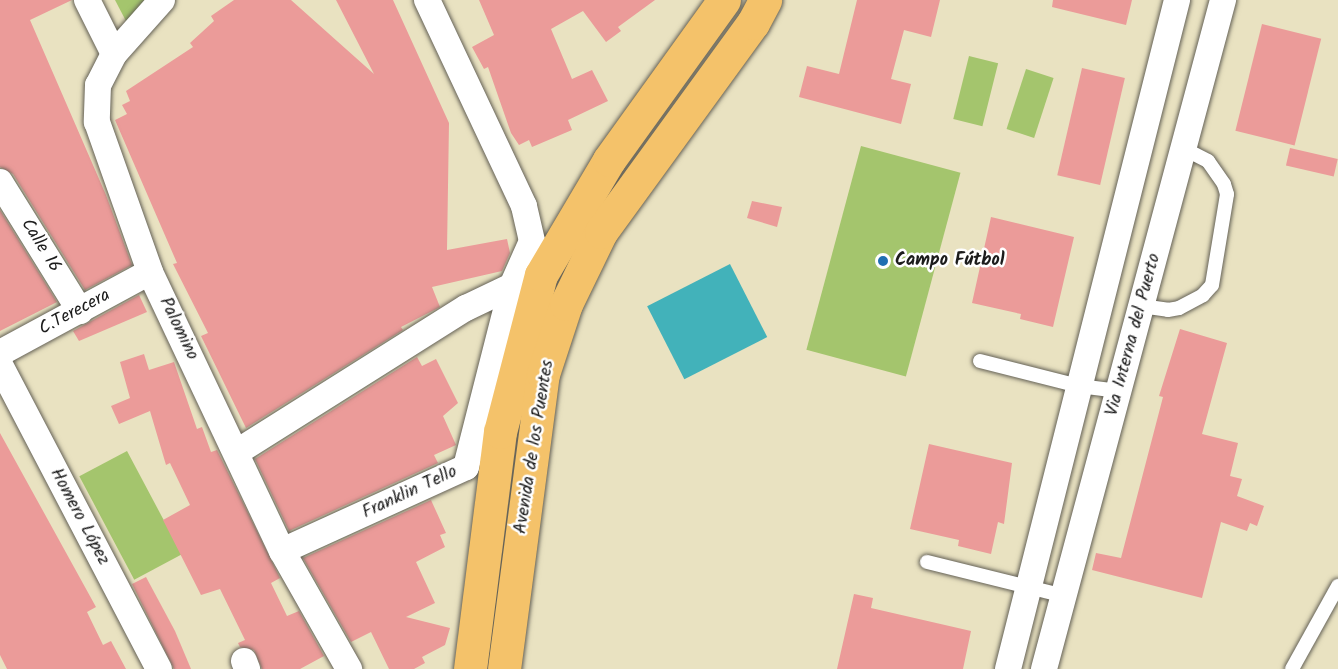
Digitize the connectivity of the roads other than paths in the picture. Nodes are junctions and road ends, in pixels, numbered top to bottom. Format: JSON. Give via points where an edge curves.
{"nodes":[{"id":1,"x":87,"y":0,"type":"edge"},
{"id":2,"x":162,"y":0,"type":"edge"},
{"id":3,"x":427,"y":0,"type":"edge"},
{"id":4,"x":724,"y":0,"type":"edge"},
{"id":5,"x":765,"y":0,"type":"edge"},
{"id":6,"x":1177,"y":0,"type":"edge"},
{"id":7,"x":1223,"y":0,"type":"edge"},
{"id":8,"x":114,"y":54,"type":"junction"},
{"id":9,"x":1183,"y":148,"type":"junction"},
{"id":10,"x":0,"y":182,"type":"edge"},
{"id":11,"x":1126,"y":201,"type":"junction"},
{"id":12,"x":1167,"y":209,"type":"junction"},
{"id":13,"x":150,"y":272,"type":"junction"},
{"id":14,"x":512,"y":286,"type":"junction"},
{"id":15,"x":1142,"y":306,"type":"junction"},
{"id":16,"x":80,"y":311,"type":"junction"},
{"id":17,"x":0,"y":353,"type":"edge"},
{"id":18,"x":980,"y":361,"type":"dead end"},
{"id":19,"x":0,"y":365,"type":"edge"},
{"id":20,"x":1079,"y":386,"type":"junction"},
{"id":21,"x":1119,"y":391,"type":"junction"},
{"id":22,"x":237,"y":452,"type":"junction"},
{"id":23,"x":282,"y":551,"type":"junction"},
{"id":24,"x":927,"y":562,"type":"dead end"},
{"id":25,"x":1030,"y":586,"type":"junction"},
{"id":26,"x":1338,"y":586,"type":"edge"},
{"id":27,"x":1064,"y":596,"type":"junction"},
{"id":28,"x":159,"y":669,"type":"edge"},
{"id":29,"x":349,"y":669,"type":"edge"},
{"id":30,"x":470,"y":669,"type":"edge"},
{"id":31,"x":504,"y":669,"type":"edge"},
{"id":32,"x":1008,"y":669,"type":"edge"},
{"id":33,"x":1044,"y":669,"type":"edge"},
{"id":34,"x":1293,"y":669,"type":"edge"}],
"edges":[{"from":1,"to":8,"type":"street"},
{"from":2,"to":8,"type":"street","name":"Palomino"},
{"from":3,"to":14,"type":"street","via":[[524,206],[532,241]]},
{"from":4,"to":30,"type":"main road","name":"Avenida de los Puentes","via":[[609,160],[541,275],[500,432]]},
{"from":5,"to":31,"type":"main road","name":"Avenida de los Puentes","via":[[753,23],[601,232],[566,304],[543,374]]},
{"from":6,"to":11,"type":"street"},
{"from":7,"to":9,"type":"street","name":"Via Interna del Puerto"},
{"from":8,"to":13,"type":"street","name":"Palomino","via":[[98,85],[97,122]]},
{"from":9,"to":12,"type":"street","name":"Via Interna del Puerto"},
{"from":9,"to":15,"type":"lane","via":[[1208,161],[1227,194],[1212,285],[1203,296],[1179,308]]},
{"from":10,"to":16,"type":"street","name":"Calle 16"},
{"from":11,"to":12,"type":"street"},
{"from":11,"to":20,"type":"street"},
{"from":12,"to":15,"type":"street","name":"Via Interna del Puerto"},
{"from":13,"to":16,"type":"street","name":"C.Terecera"},
{"from":13,"to":22,"type":"street","name":"Palomino"},
{"from":14,"to":22,"type":"street","via":[[466,308]]},
{"from":14,"to":23,"type":"street","name":"Franklin Tello","via":[[466,467]]},
{"from":15,"to":21,"type":"street","name":"Via Interna del Puerto"},
{"from":16,"to":17,"type":"street","name":"C.Terecera"},
{"from":18,"to":20,"type":"lane"},
{"from":19,"to":28,"type":"street","name":"Homero López"},
{"from":20,"to":21,"type":"lane"},
{"from":20,"to":25,"type":"street"},
{"from":21,"to":27,"type":"street","name":"Via Interna del Puerto"},
{"from":22,"to":23,"type":"street","name":"Palomino"},
{"from":23,"to":29,"type":"street","name":"Palomino"},
{"from":24,"to":25,"type":"lane"},
{"from":25,"to":27,"type":"lane"},
{"from":25,"to":32,"type":"street"},
{"from":26,"to":34,"type":"lane"},
{"from":27,"to":33,"type":"street","name":"Via Interna del Puerto"}]}
